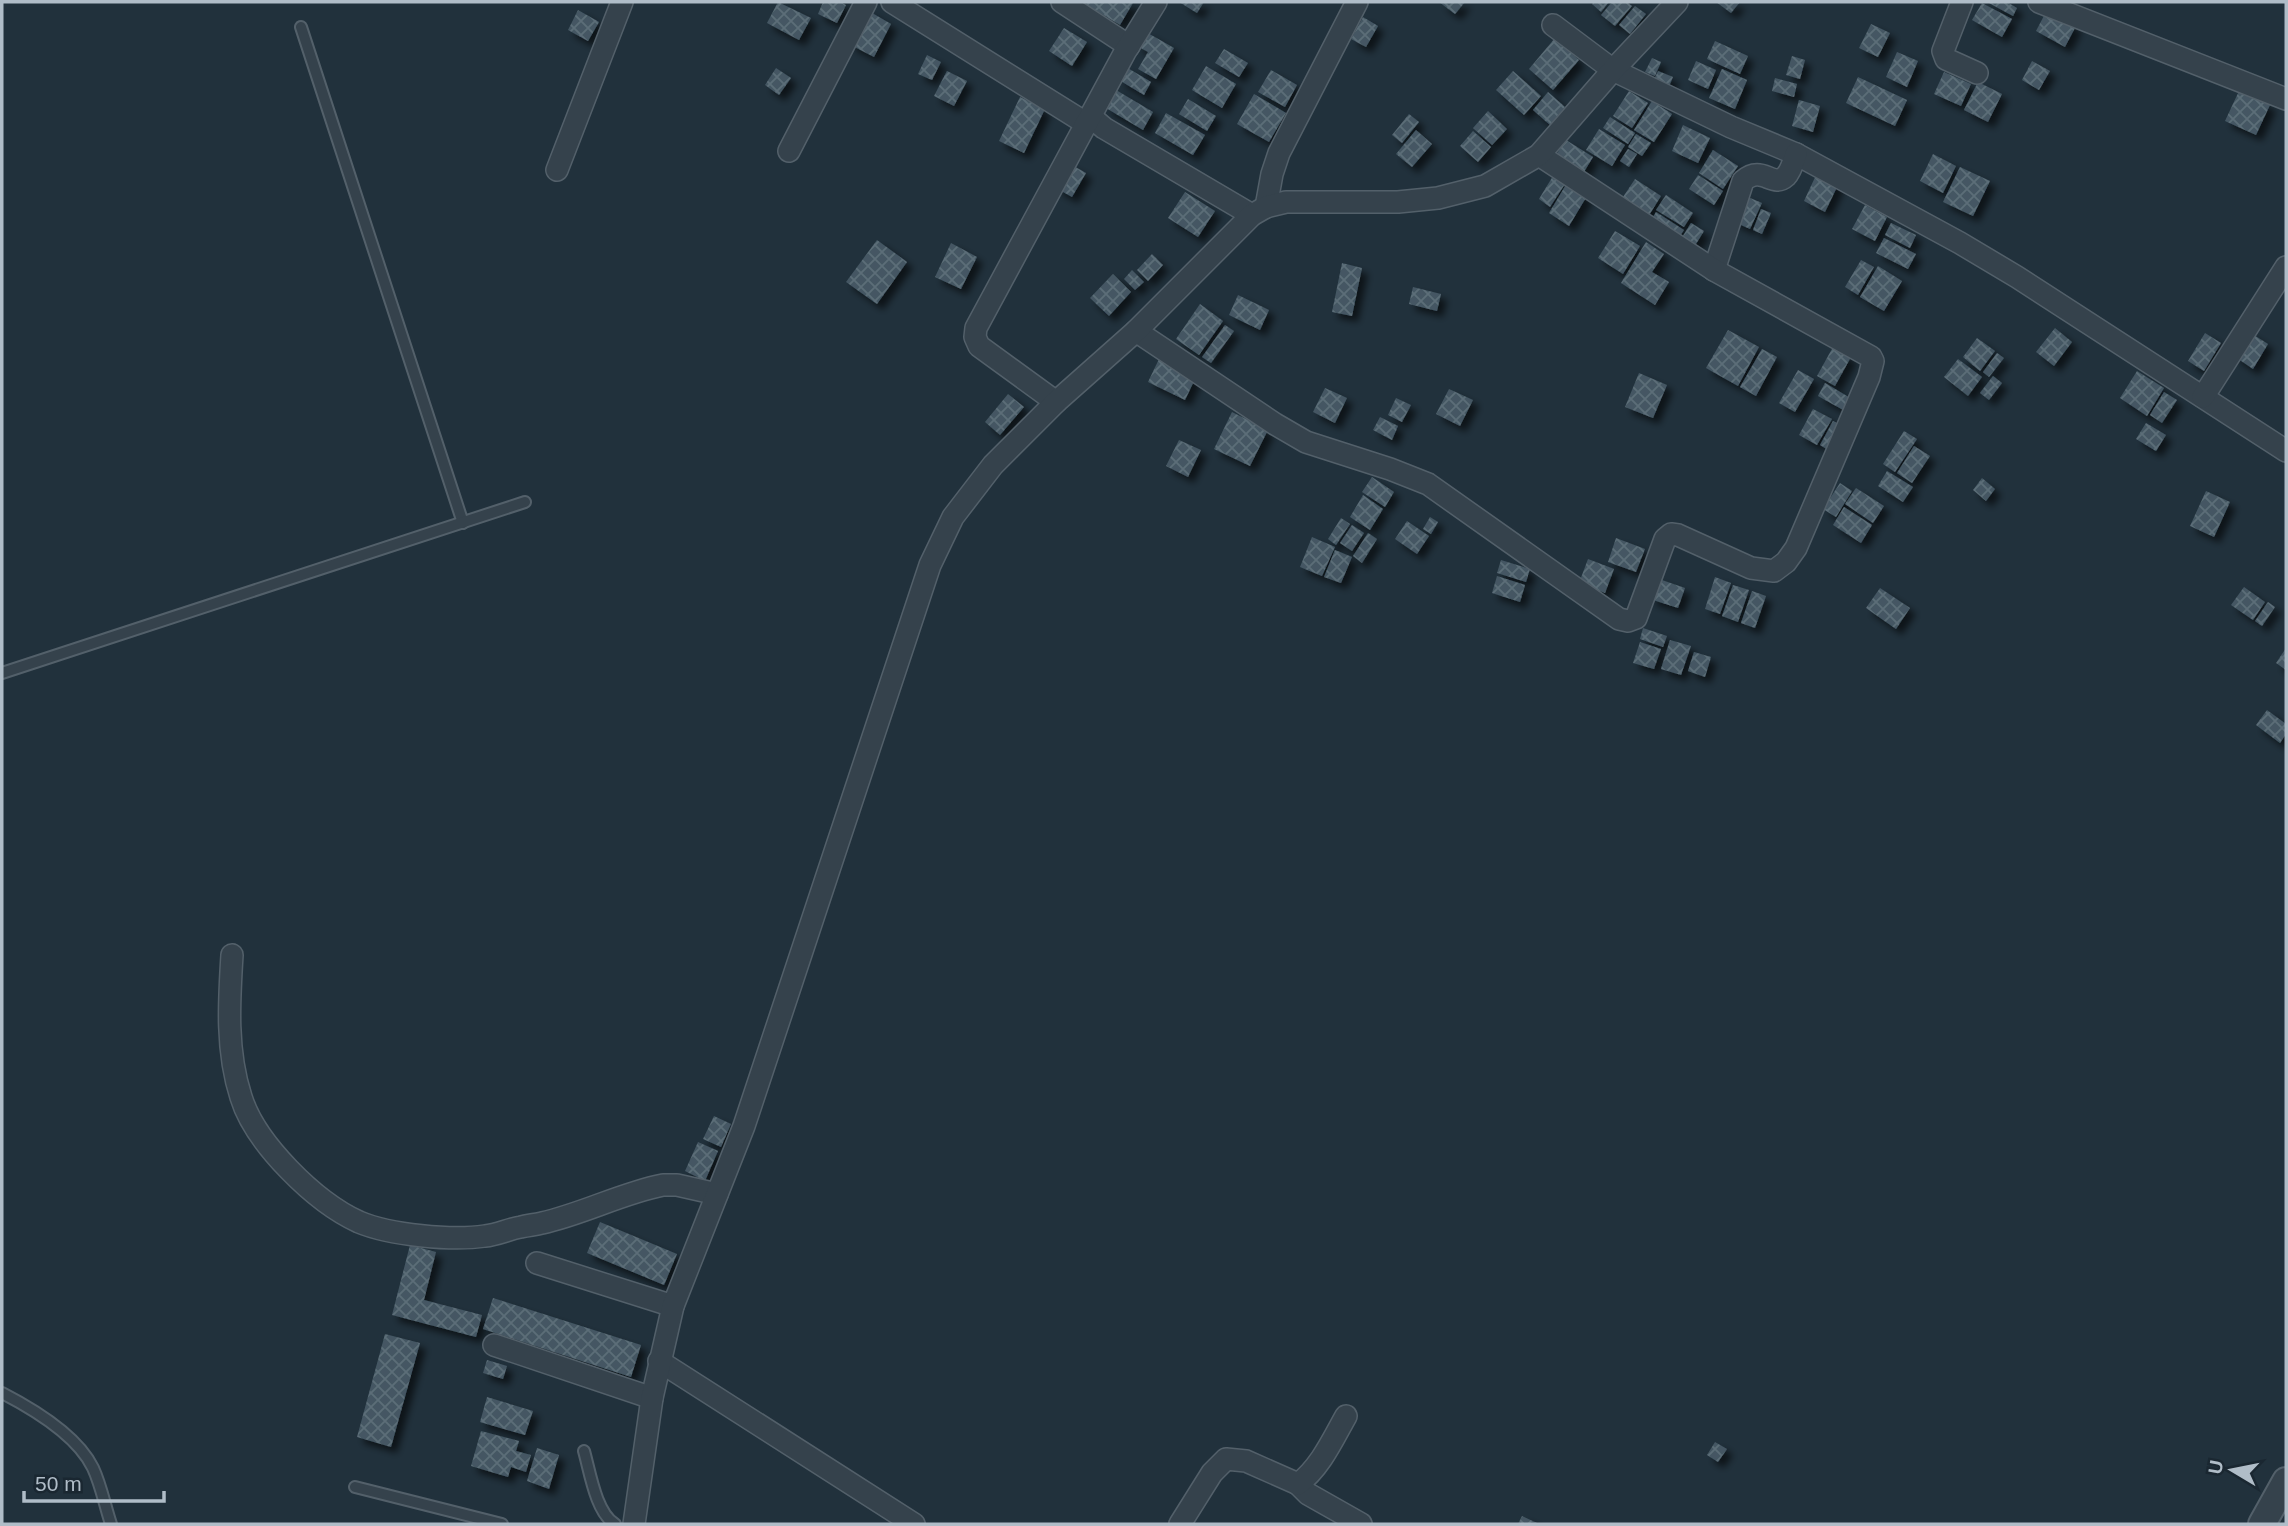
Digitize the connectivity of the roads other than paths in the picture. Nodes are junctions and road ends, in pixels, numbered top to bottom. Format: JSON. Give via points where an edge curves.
{"nodes":[{"id":1,"x":622,"y":2,"type":"edge"},
{"id":2,"x":866,"y":2,"type":"edge"},
{"id":3,"x":892,"y":2,"type":"edge"},
{"id":4,"x":1062,"y":2,"type":"edge"},
{"id":5,"x":1156,"y":2,"type":"edge"},
{"id":6,"x":1357,"y":2,"type":"edge"},
{"id":7,"x":1962,"y":2,"type":"edge"},
{"id":8,"x":2039,"y":2,"type":"edge"},
{"id":9,"x":1668,"y":5,"type":"edge"},
{"id":10,"x":1553,"y":25,"type":"dead end"},
{"id":11,"x":301,"y":27,"type":"dead end"},
{"id":12,"x":1129,"y":46,"type":"junction"},
{"id":13,"x":1613,"y":70,"type":"junction"},
{"id":14,"x":1977,"y":72,"type":"dead end"},
{"id":15,"x":2286,"y":99,"type":"edge"},
{"id":16,"x":1089,"y":120,"type":"junction"},
{"id":17,"x":789,"y":151,"type":"dead end"},
{"id":18,"x":1797,"y":154,"type":"junction"},
{"id":19,"x":1539,"y":155,"type":"junction"},
{"id":20,"x":557,"y":170,"type":"dead end"},
{"id":21,"x":1259,"y":211,"type":"junction"},
{"id":22,"x":2286,"y":267,"type":"edge"},
{"id":23,"x":1714,"y":270,"type":"junction"},
{"id":24,"x":1136,"y":331,"type":"junction"},
{"id":25,"x":2203,"y":397,"type":"junction"},
{"id":26,"x":1056,"y":402,"type":"junction"},
{"id":27,"x":2286,"y":451,"type":"edge"},
{"id":28,"x":525,"y":502,"type":"dead end"},
{"id":29,"x":463,"y":523,"type":"junction"},
{"id":30,"x":2,"y":673,"type":"edge"},
{"id":31,"x":232,"y":955,"type":"dead end"},
{"id":32,"x":717,"y":1194,"type":"junction"},
{"id":33,"x":537,"y":1263,"type":"dead end"},
{"id":34,"x":673,"y":1306,"type":"junction"},
{"id":35,"x":494,"y":1345,"type":"dead end"},
{"id":36,"x":659,"y":1361,"type":"junction"},
{"id":37,"x":2,"y":1394,"type":"edge"},
{"id":38,"x":652,"y":1398,"type":"junction"},
{"id":39,"x":1346,"y":1416,"type":"dead end"},
{"id":40,"x":584,"y":1451,"type":"dead end"},
{"id":41,"x":2286,"y":1481,"type":"edge"},
{"id":42,"x":1298,"y":1485,"type":"junction"},
{"id":43,"x":355,"y":1487,"type":"dead end"},
{"id":44,"x":111,"y":1524,"type":"edge"},
{"id":45,"x":502,"y":1524,"type":"edge"},
{"id":46,"x":615,"y":1524,"type":"edge"},
{"id":47,"x":634,"y":1524,"type":"edge"},
{"id":48,"x":914,"y":1524,"type":"edge"},
{"id":49,"x":1180,"y":1524,"type":"edge"},
{"id":50,"x":1361,"y":1524,"type":"edge"},
{"id":51,"x":2262,"y":1524,"type":"edge"}],
"edges":[{"from":1,"to":20,"type":"street"},
{"from":2,"to":17,"type":"street"},
{"from":3,"to":16,"type":"street"},
{"from":4,"to":12,"type":"street"},
{"from":5,"to":12,"type":"street"},
{"from":6,"to":21,"type":"street","via":[[1279,153]]},
{"from":7,"to":14,"type":"street","via":[[1942,51],[1946,59]]},
{"from":8,"to":15,"type":"street"},
{"from":9,"to":13,"type":"street"},
{"from":10,"to":13,"type":"street"},
{"from":11,"to":29,"type":"lane"},
{"from":12,"to":16,"type":"street"},
{"from":13,"to":18,"type":"street","via":[[1731,128]]},
{"from":13,"to":19,"type":"street"},
{"from":16,"to":21,"type":"street"},
{"from":16,"to":26,"type":"street","via":[[975,328],[979,346]]},
{"from":18,"to":23,"type":"street","via":[[1783,178],[1773,180],[1758,173],[1742,181]]},
{"from":18,"to":25,"type":"street","via":[[2017,277]]},
{"from":19,"to":21,"type":"street","via":[[1485,186],[1438,198],[1286,202]]},
{"from":19,"to":23,"type":"street"},
{"from":21,"to":24,"type":"street"},
{"from":22,"to":25,"type":"street"},
{"from":23,"to":24,"type":"street","via":[[1863,352],[1871,357],[1872,367],[1796,548],[1786,562],[1774,571],[1751,568],[1671,534],[1665,539],[1636,618],[1628,621],[1427,484],[1306,442]]},
{"from":24,"to":26,"type":"street"},
{"from":25,"to":27,"type":"street"},
{"from":26,"to":32,"type":"street","via":[[993,465],[953,517],[930,565],[744,1126]]},
{"from":28,"to":29,"type":"lane"},
{"from":29,"to":30,"type":"lane"},
{"from":31,"to":32,"type":"street","via":[[230,1026],[234,1076],[242,1101],[281,1160],[350,1217],[377,1228],[485,1236],[663,1185]]},
{"from":32,"to":34,"type":"street"},
{"from":33,"to":34,"type":"street"},
{"from":34,"to":36,"type":"street"},
{"from":35,"to":38,"type":"street"},
{"from":36,"to":38,"type":"street"},
{"from":36,"to":48,"type":"street"},
{"from":37,"to":44,"type":"lane","via":[[66,1433],[92,1466]]},
{"from":38,"to":47,"type":"street"},
{"from":39,"to":42,"type":"street","via":[[1328,1449]]},
{"from":40,"to":46,"type":"lane","via":[[601,1507]]},
{"from":41,"to":51,"type":"street"},
{"from":42,"to":49,"type":"street","via":[[1246,1461],[1226,1459]]},
{"from":42,"to":50,"type":"street"},
{"from":43,"to":45,"type":"lane"}]}
